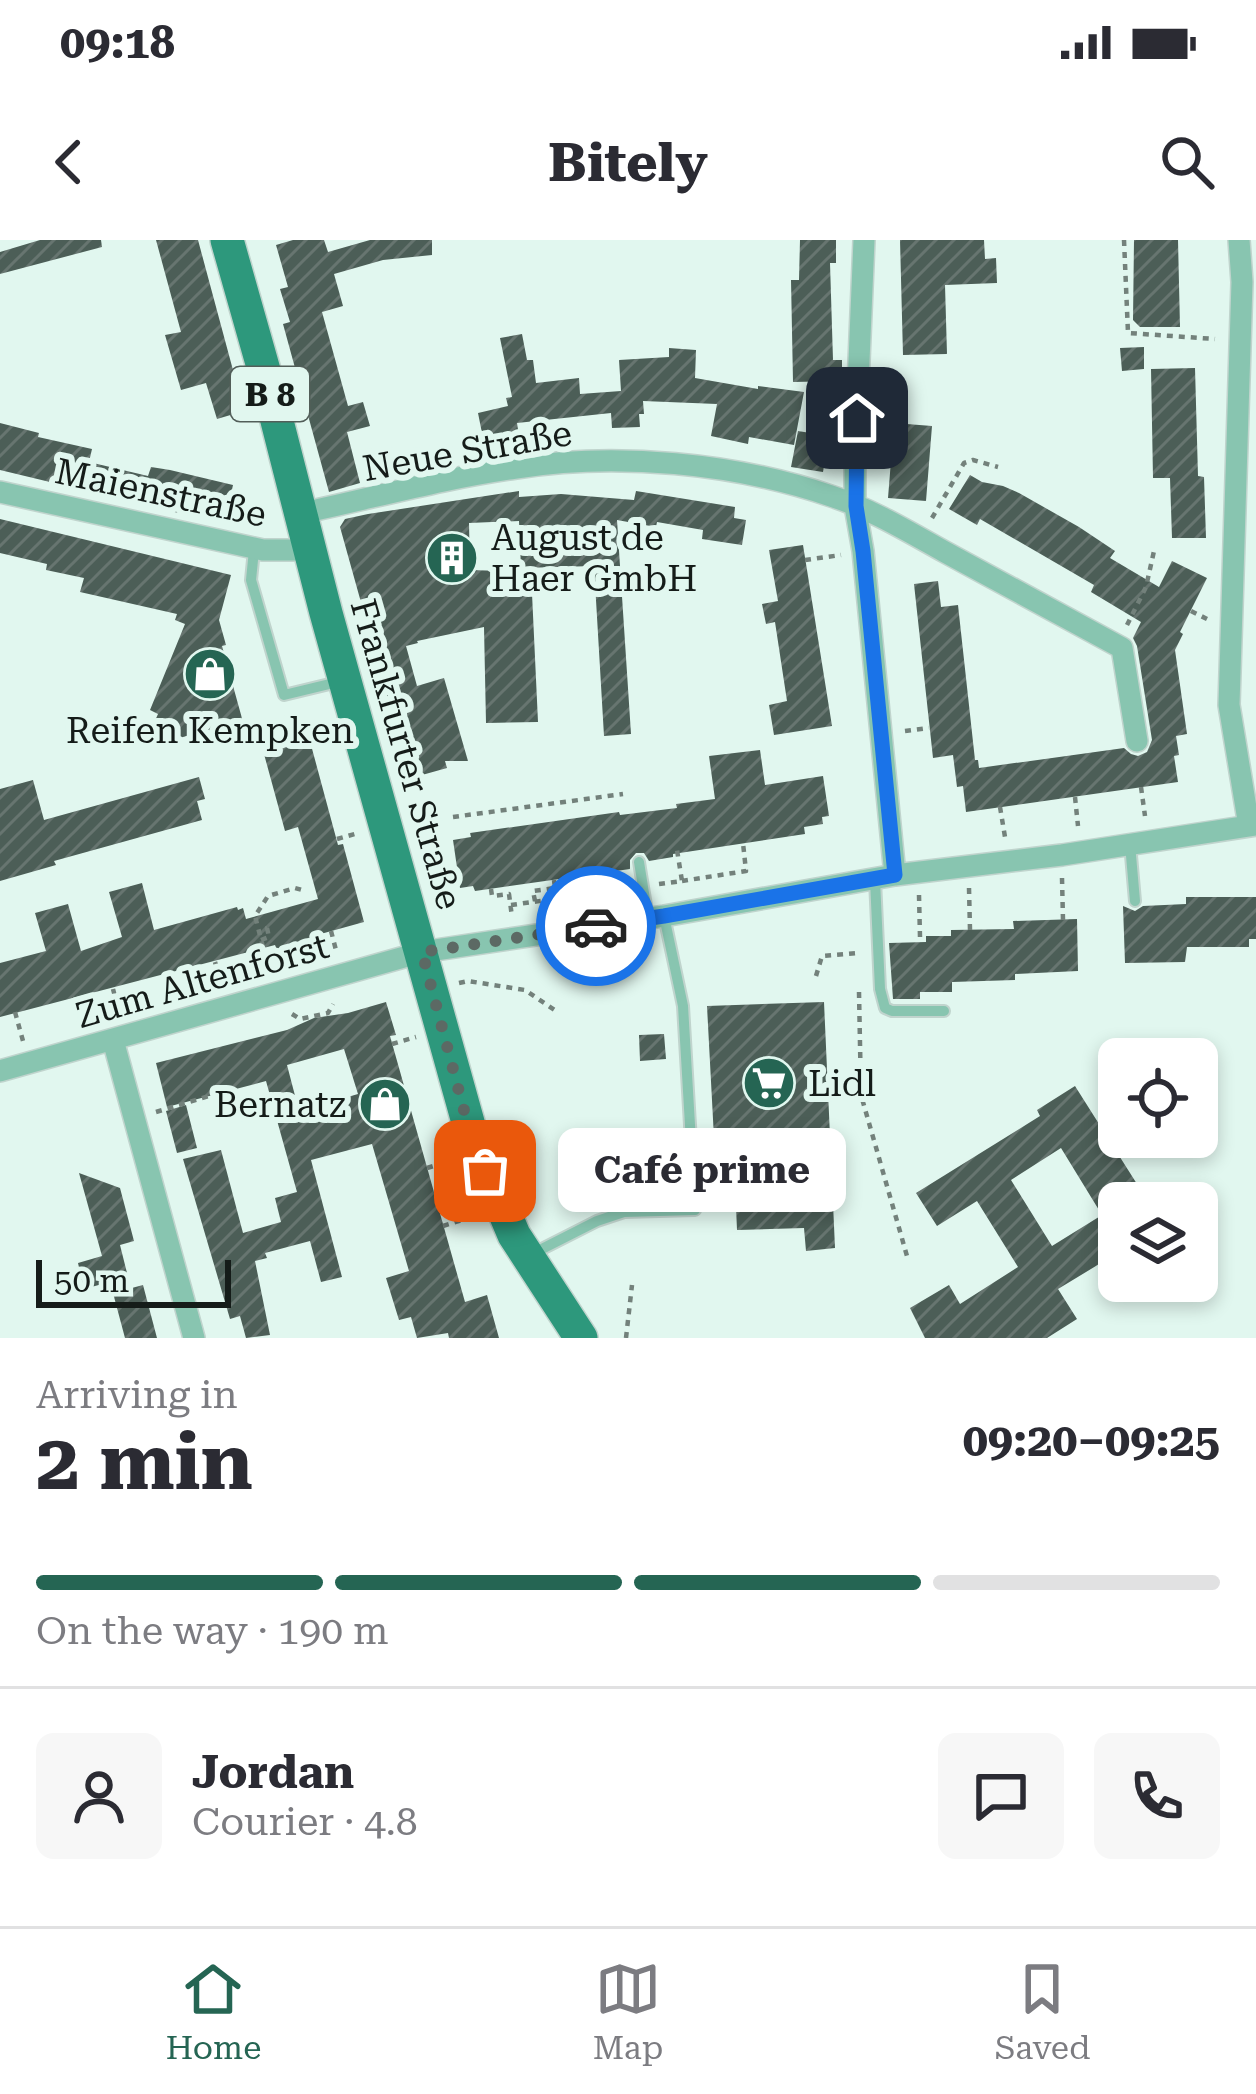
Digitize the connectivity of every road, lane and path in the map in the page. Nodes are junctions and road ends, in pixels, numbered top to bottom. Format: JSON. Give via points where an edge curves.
{"nodes":[{"id":1,"x":227,"y":240,"type":"edge"},
{"id":2,"x":864,"y":240,"type":"edge"},
{"id":3,"x":1124,"y":240,"type":"edge"},
{"id":4,"x":1239,"y":240,"type":"edge"},
{"id":5,"x":1239,"y":341,"type":"junction"},
{"id":6,"x":998,"y":467,"type":"dead end"},
{"id":7,"x":0,"y":492,"type":"edge"},
{"id":8,"x":856,"y":506,"type":"junction"},
{"id":9,"x":302,"y":513,"type":"junction"},
{"id":10,"x":921,"y":539,"type":"junction"},
{"id":11,"x":254,"y":548,"type":"junction"},
{"id":12,"x":310,"y":550,"type":"junction"},
{"id":13,"x":863,"y":551,"type":"junction"},
{"id":14,"x":1154,"y":551,"type":"dead end"},
{"id":15,"x":805,"y":560,"type":"dead end"},
{"id":16,"x":1191,"y":611,"type":"dead end"},
{"id":17,"x":1208,"y":620,"type":"dead end"},
{"id":18,"x":1122,"y":647,"type":"junction"},
{"id":19,"x":345,"y":680,"type":"junction"},
{"id":20,"x":1137,"y":741,"type":"dead end"},
{"id":21,"x":601,"y":787,"type":"dead end"},
{"id":22,"x":1141,"y":787,"type":"dead end"},
{"id":23,"x":623,"y":794,"type":"dead end"},
{"id":24,"x":532,"y":796,"type":"dead end"},
{"id":25,"x":603,"y":796,"type":"junction"},
{"id":26,"x":1075,"y":797,"type":"dead end"},
{"id":27,"x":488,"y":800,"type":"dead end"},
{"id":28,"x":533,"y":806,"type":"junction"},
{"id":29,"x":1000,"y":808,"type":"dead end"},
{"id":30,"x":490,"y":812,"type":"junction"},
{"id":31,"x":1145,"y":816,"type":"dead end"},
{"id":32,"x":453,"y":817,"type":"dead end"},
{"id":33,"x":1253,"y":825,"type":"edge"},
{"id":34,"x":1078,"y":826,"type":"dead end"},
{"id":35,"x":743,"y":843,"type":"dead end"},
{"id":36,"x":1130,"y":844,"type":"junction"},
{"id":37,"x":1062,"y":855,"type":"junction"},
{"id":38,"x":1008,"y":860,"type":"junction"},
{"id":39,"x":639,"y":862,"type":"dead end"},
{"id":40,"x":969,"y":866,"type":"junction"},
{"id":41,"x":615,"y":871,"type":"dead end"},
{"id":42,"x":919,"y":872,"type":"junction"},
{"id":43,"x":885,"y":876,"type":"junction"},
{"id":44,"x":554,"y":880,"type":"dead end"},
{"id":45,"x":682,"y":880,"type":"dead end"},
{"id":46,"x":491,"y":889,"type":"dead end"},
{"id":47,"x":302,"y":890,"type":"dead end"},
{"id":48,"x":535,"y":901,"type":"junction"},
{"id":49,"x":1135,"y":902,"type":"dead end"},
{"id":50,"x":511,"y":905,"type":"junction"},
{"id":51,"x":656,"y":917,"type":"junction"},
{"id":52,"x":256,"y":920,"type":"junction"},
{"id":53,"x":1063,"y":920,"type":"dead end"},
{"id":54,"x":970,"y":930,"type":"dead end"},
{"id":55,"x":515,"y":937,"type":"junction"},
{"id":56,"x":920,"y":937,"type":"dead end"},
{"id":57,"x":261,"y":940,"type":"junction"},
{"id":58,"x":422,"y":952,"type":"junction"},
{"id":59,"x":859,"y":952,"type":"dead end"},
{"id":60,"x":816,"y":976,"type":"dead end"},
{"id":61,"x":859,"y":976,"type":"dead end"},
{"id":62,"x":484,"y":983,"type":"dead end"},
{"id":63,"x":339,"y":993,"type":"dead end"},
{"id":64,"x":278,"y":1000,"type":"junction"},
{"id":65,"x":301,"y":1004,"type":"dead end"},
{"id":66,"x":944,"y":1011,"type":"dead end"},
{"id":67,"x":15,"y":1012,"type":"dead end"},
{"id":68,"x":559,"y":1013,"type":"dead end"},
{"id":69,"x":304,"y":1018,"type":"dead end"},
{"id":70,"x":18,"y":1022,"type":"dead end"},
{"id":71,"x":113,"y":1040,"type":"junction"},
{"id":72,"x":0,"y":1071,"type":"edge"},
{"id":73,"x":212,"y":1095,"type":"dead end"},
{"id":74,"x":134,"y":1116,"type":"junction"},
{"id":75,"x":907,"y":1256,"type":"dead end"},
{"id":76,"x":526,"y":1257,"type":"junction"},
{"id":77,"x":632,"y":1285,"type":"dead end"},
{"id":78,"x":194,"y":1338,"type":"edge"},
{"id":79,"x":581,"y":1338,"type":"edge"},
{"id":80,"x":626,"y":1338,"type":"edge"}],
"edges":[{"from":1,"to":9,"type":"main road","name":"Frankfurter Straße","number":"B 8"},
{"from":2,"to":8,"type":"street"},
{"from":3,"to":5,"type":"path","via":[[1128,333]]},
{"from":4,"to":5,"type":"street"},
{"from":5,"to":33,"type":"street","via":[[1229,705]]},
{"from":6,"to":10,"type":"path","via":[[973,460],[960,466]]},
{"from":7,"to":11,"type":"street","name":"Maienstraße"},
{"from":8,"to":9,"type":"street","name":"Neue Straße","via":[[733,472],[581,462],[517,467]]},
{"from":8,"to":10,"type":"street","name":"Neue Straße"},
{"from":8,"to":13,"type":"street"},
{"from":9,"to":12,"type":"main road","name":"Frankfurter Straße","number":"B 8"},
{"from":10,"to":18,"type":"street","name":"Neue Straße"},
{"from":11,"to":12,"type":"street","name":"Maienstraße"},
{"from":11,"to":19,"type":"lane","via":[[251,580],[284,695]]},
{"from":12,"to":19,"type":"main road","name":"Frankfurter Straße","number":"B 8"},
{"from":13,"to":15,"type":"path"},
{"from":13,"to":43,"type":"street"},
{"from":14,"to":18,"type":"path"},
{"from":16,"to":17,"type":"path"},
{"from":18,"to":20,"type":"street"},
{"from":19,"to":58,"type":"main road","name":"Frankfurter Straße","number":"B 8"},
{"from":21,"to":25,"type":"path"},
{"from":22,"to":31,"type":"path"},
{"from":23,"to":25,"type":"path"},
{"from":24,"to":28,"type":"path"},
{"from":25,"to":28,"type":"path"},
{"from":26,"to":34,"type":"path"},
{"from":27,"to":30,"type":"path"},
{"from":28,"to":30,"type":"path"},
{"from":29,"to":38,"type":"path"},
{"from":30,"to":32,"type":"path"},
{"from":33,"to":36,"type":"street","name":"Zum Altenforst"},
{"from":35,"to":45,"type":"path","via":[[746,871]]},
{"from":36,"to":37,"type":"street","name":"Zum Altenforst"},
{"from":36,"to":49,"type":"lane"},
{"from":37,"to":38,"type":"street","name":"Zum Altenforst"},
{"from":37,"to":53,"type":"path"},
{"from":38,"to":40,"type":"street","name":"Zum Altenforst"},
{"from":39,"to":51,"type":"lane"},
{"from":40,"to":42,"type":"street","name":"Zum Altenforst"},
{"from":40,"to":54,"type":"path"},
{"from":41,"to":48,"type":"path","via":[[616,879],[596,882],[597,893]]},
{"from":42,"to":43,"type":"street","name":"Zum Altenforst"},
{"from":42,"to":56,"type":"path"},
{"from":43,"to":51,"type":"street","name":"Zum Altenforst"},
{"from":43,"to":66,"type":"lane","via":[[881,1001],[892,1011]]},
{"from":44,"to":48,"type":"path","via":[[555,888],[533,891]]},
{"from":46,"to":50,"type":"path","via":[[492,896],[509,894]]},
{"from":47,"to":52,"type":"path","via":[[268,896]]},
{"from":48,"to":50,"type":"path"},
{"from":50,"to":55,"type":"path"},
{"from":51,"to":55,"type":"street","name":"Zum Altenforst"},
{"from":51,"to":76,"type":"lane","via":[[683,1006],[695,1210],[624,1213]]},
{"from":52,"to":57,"type":"path"},
{"from":52,"to":57,"type":"path","via":[[265,918],[268,927],[269,938]]},
{"from":55,"to":58,"type":"street","name":"Zum Altenforst"},
{"from":57,"to":64,"type":"path"},
{"from":58,"to":64,"type":"street","name":"Zum Altenforst"},
{"from":58,"to":76,"type":"main road","name":"Frankfurter Straße","number":"B 8","via":[[471,1132]]},
{"from":59,"to":60,"type":"path","via":[[822,956]]},
{"from":61,"to":75,"type":"path","via":[[861,1096]]},
{"from":62,"to":68,"type":"path","via":[[525,990]]},
{"from":63,"to":69,"type":"path","via":[[328,1013]]},
{"from":64,"to":65,"type":"path"},
{"from":64,"to":71,"type":"street","name":"Zum Altenforst"},
{"from":67,"to":70,"type":"path"},
{"from":71,"to":72,"type":"street","name":"Zum Altenforst"},
{"from":71,"to":74,"type":"street"},
{"from":73,"to":74,"type":"path"},
{"from":74,"to":78,"type":"street"},
{"from":76,"to":79,"type":"main road","name":"Frankfurter Straße","number":"B 8"},
{"from":77,"to":80,"type":"path"}]}
